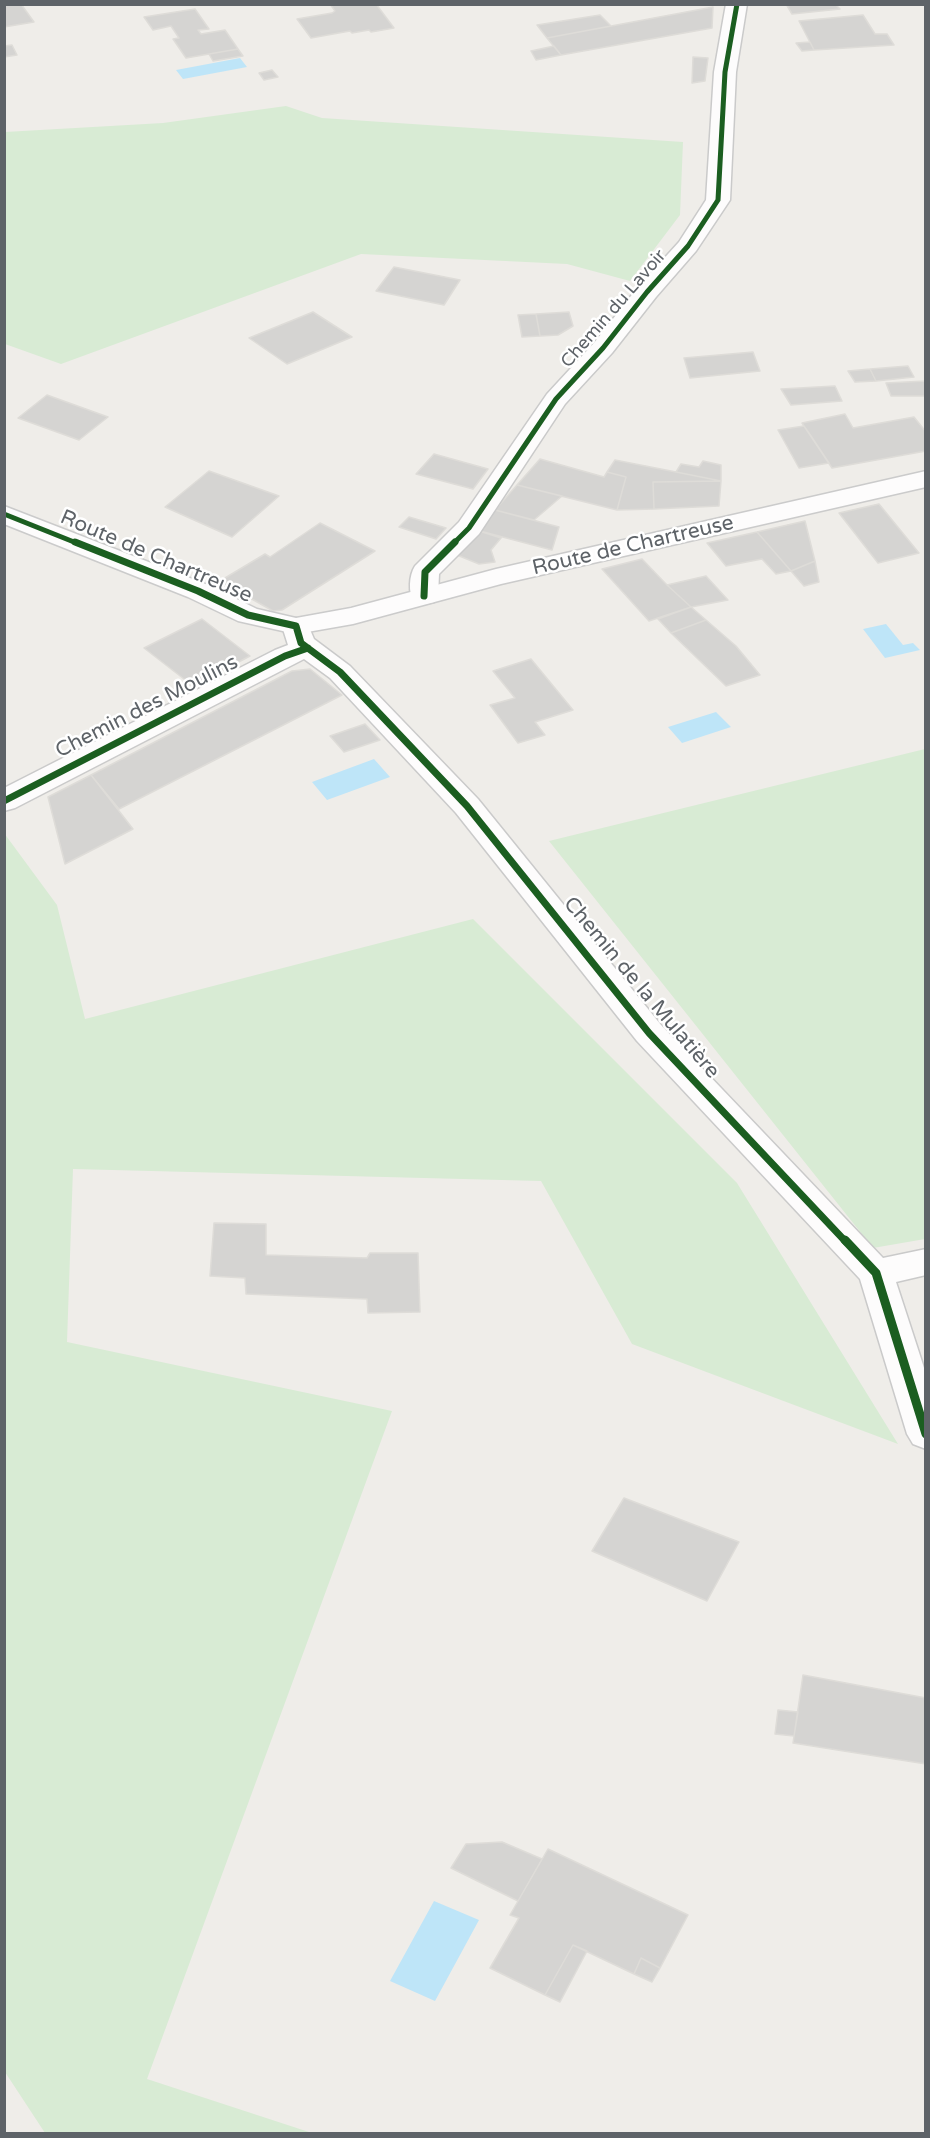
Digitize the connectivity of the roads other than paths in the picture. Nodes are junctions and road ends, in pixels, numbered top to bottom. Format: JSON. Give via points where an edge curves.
{"nodes":[{"id":1,"x":738,"y":4,"type":"edge"},
{"id":2,"x":926,"y":479,"type":"edge"},
{"id":3,"x":4,"y":514,"type":"edge"},
{"id":4,"x":424,"y":596,"type":"junction"},
{"id":5,"x":302,"y":637,"type":"junction"},
{"id":6,"x":4,"y":801,"type":"edge"},
{"id":7,"x":926,"y":1262,"type":"edge"},
{"id":8,"x":876,"y":1273,"type":"junction"},
{"id":9,"x":926,"y":1434,"type":"edge"}],
"edges":[{"from":1,"to":4,"type":"street","name":"Chemin du Lavoir","via":[[725,72],[718,200],[688,246],[556,399],[469,528],[425,572]]},
{"from":2,"to":4,"type":"street","name":"Route de Chartreuse"},
{"from":3,"to":5,"type":"street","name":"Route de Chartreuse"},
{"from":4,"to":5,"type":"street","name":"Route de Chartreuse","via":[[353,616]]},
{"from":5,"to":6,"type":"street","name":"Chemin des Moulins","via":[[285,656]]},
{"from":5,"to":8,"type":"street","name":"Chemin de la Mulatière","via":[[467,806],[649,1033]]},
{"from":7,"to":8,"type":"street"},
{"from":8,"to":9,"type":"street","name":"Chemin de la Mulatière"}]}
